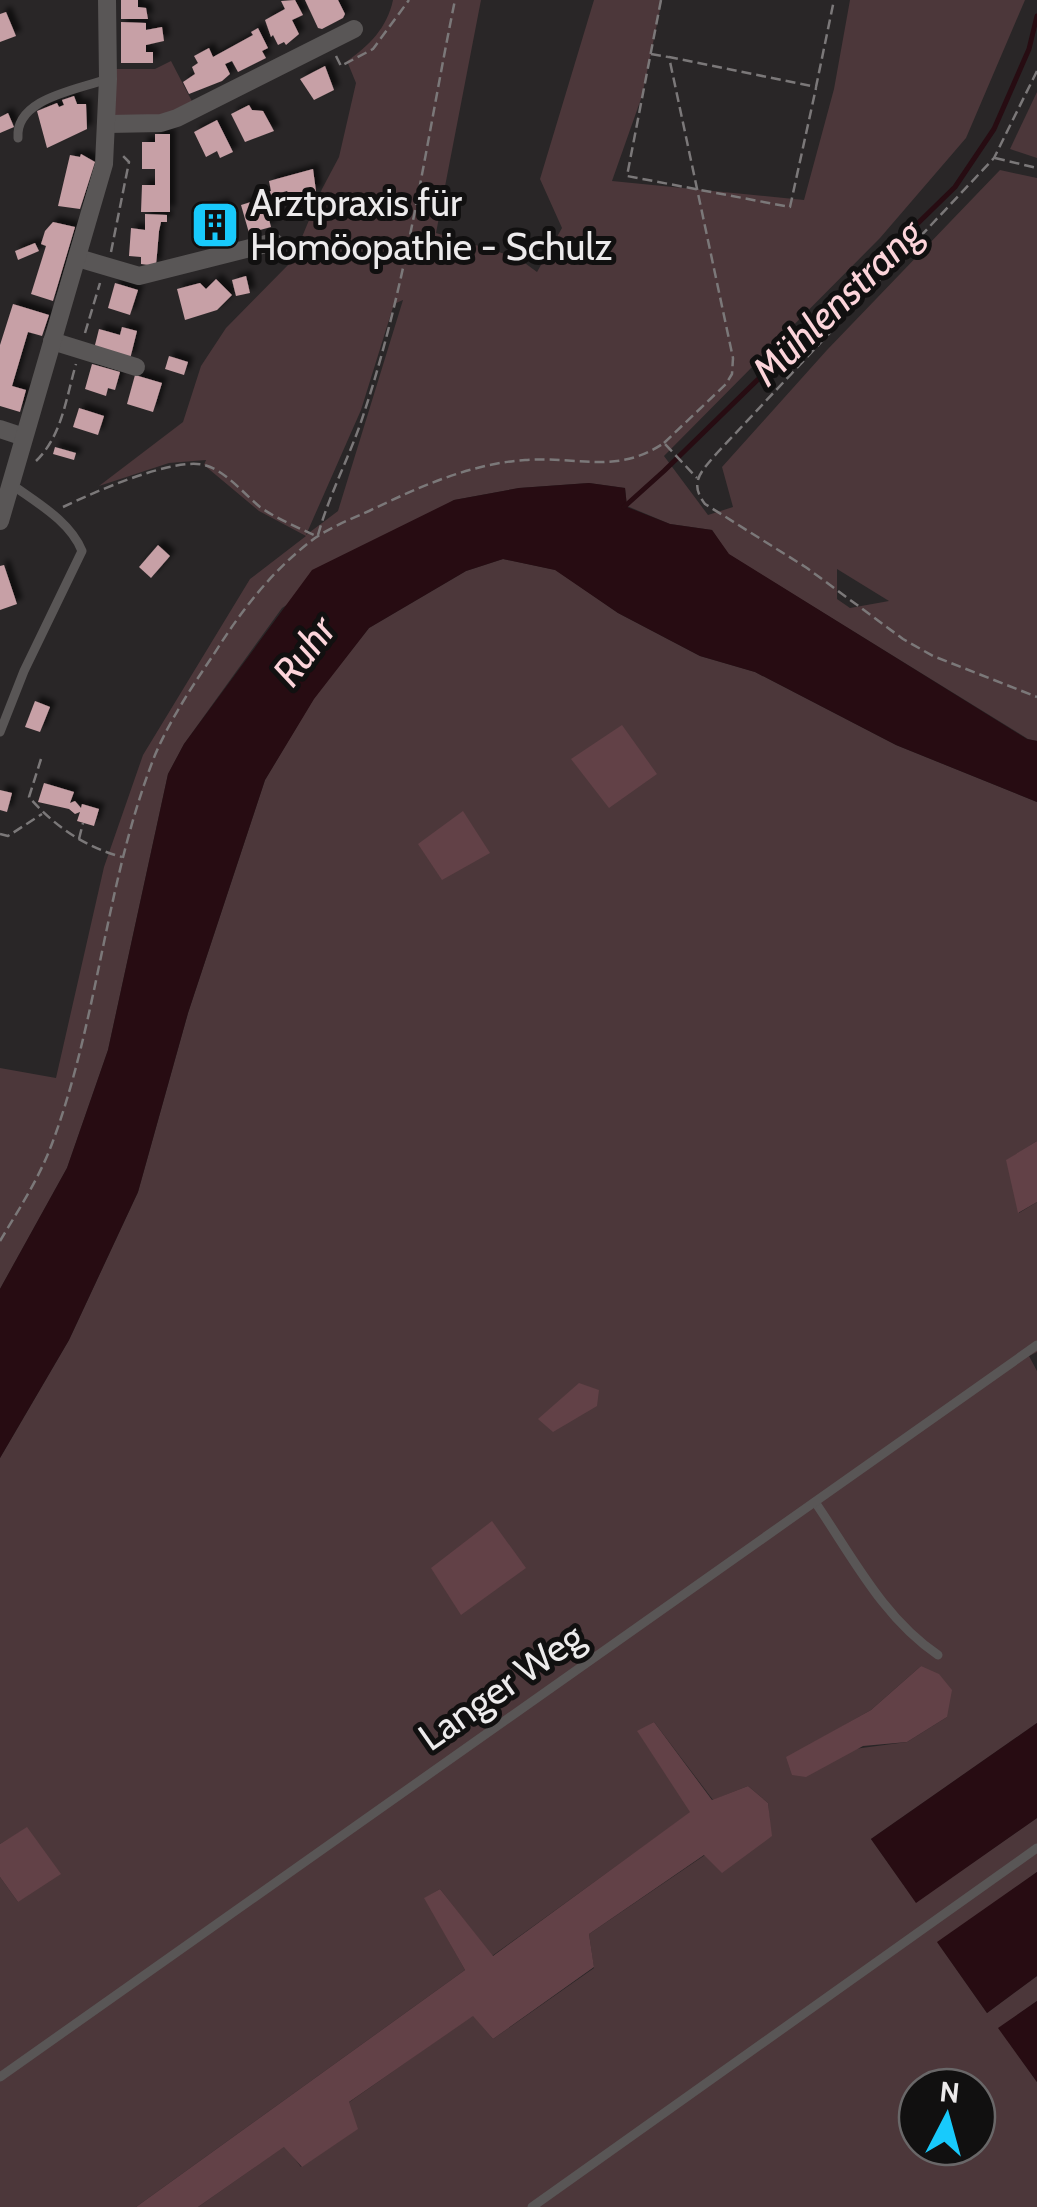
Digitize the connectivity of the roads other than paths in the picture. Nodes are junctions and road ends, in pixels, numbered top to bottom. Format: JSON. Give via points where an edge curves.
{"nodes":[{"id":1,"x":107,"y":0,"type":"edge"},
{"id":2,"x":354,"y":28,"type":"dead end"},
{"id":3,"x":108,"y":79,"type":"junction"},
{"id":4,"x":108,"y":124,"type":"junction"},
{"id":5,"x":18,"y":138,"type":"dead end"},
{"id":6,"x":274,"y":242,"type":"dead end"},
{"id":7,"x":78,"y":258,"type":"junction"},
{"id":8,"x":52,"y":341,"type":"junction"},
{"id":9,"x":136,"y":368,"type":"dead end"},
{"id":10,"x":12,"y":433,"type":"edge"},
{"id":11,"x":11,"y":484,"type":"junction"},
{"id":12,"x":0,"y":521,"type":"edge"},
{"id":13,"x":0,"y":732,"type":"edge"},
{"id":14,"x":1037,"y":1345,"type":"edge"},
{"id":15,"x":815,"y":1502,"type":"junction"},
{"id":16,"x":938,"y":1655,"type":"dead end"},
{"id":17,"x":1037,"y":1848,"type":"edge"},
{"id":18,"x":0,"y":2077,"type":"edge"},
{"id":19,"x":532,"y":2207,"type":"edge"}],
"edges":[{"from":1,"to":3,"type":"street"},
{"from":2,"to":4,"type":"street","via":[[177,118]]},
{"from":3,"to":4,"type":"street"},
{"from":3,"to":5,"type":"lane","via":[[28,110]]},
{"from":4,"to":7,"type":"street"},
{"from":6,"to":7,"type":"street","via":[[154,275]]},
{"from":7,"to":8,"type":"street"},
{"from":8,"to":9,"type":"street"},
{"from":8,"to":10,"type":"street"},
{"from":10,"to":11,"type":"street","via":[[17,464]]},
{"from":11,"to":12,"type":"street"},
{"from":11,"to":13,"type":"lane","via":[[51,513],[82,552]]},
{"from":14,"to":15,"type":"lane","name":"Langer Weg"},
{"from":15,"to":16,"type":"lane","via":[[908,1635]]},
{"from":15,"to":18,"type":"lane","name":"Langer Weg"},
{"from":17,"to":19,"type":"lane"}]}
